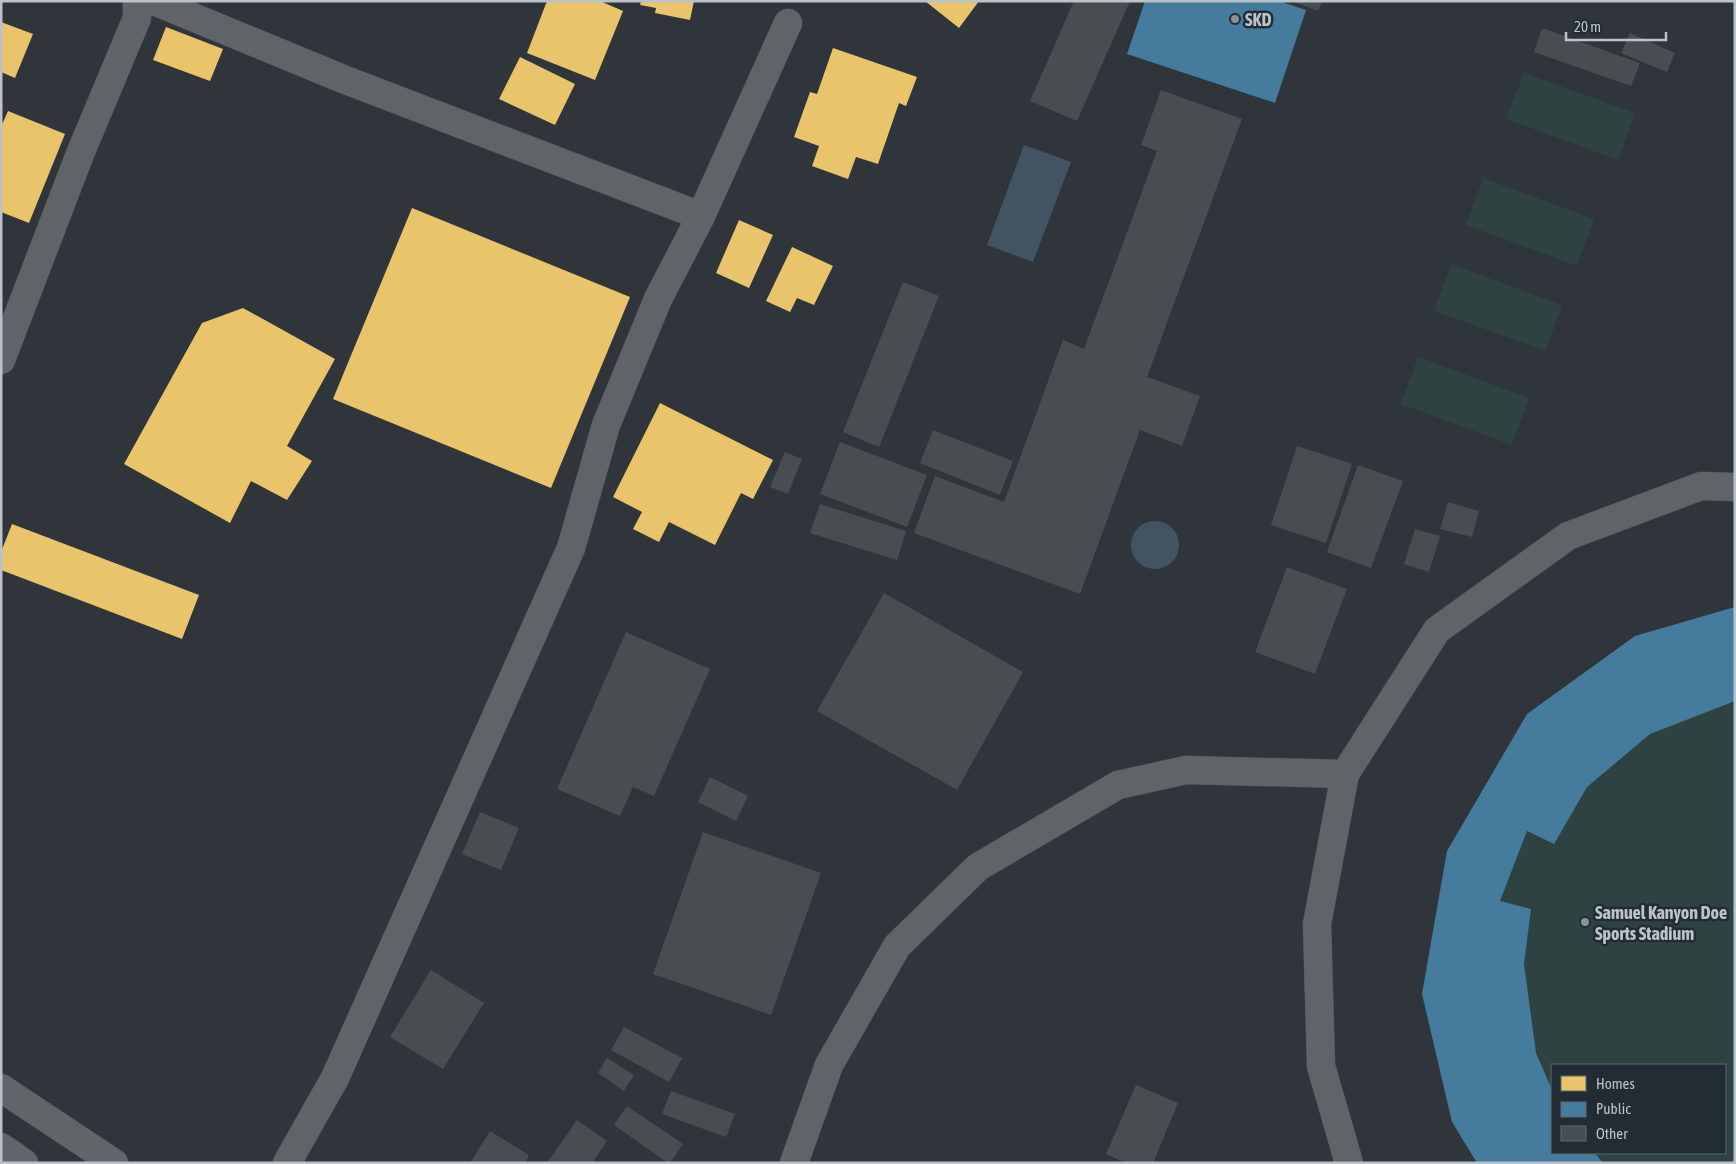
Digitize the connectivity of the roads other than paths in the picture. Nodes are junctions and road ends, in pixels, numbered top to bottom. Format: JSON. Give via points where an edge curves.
{"nodes":[{"id":1,"x":136,"y":1,"type":"edge"},
{"id":2,"x":154,"y":1,"type":"edge"},
{"id":3,"x":788,"y":23,"type":"dead end"},
{"id":4,"x":701,"y":216,"type":"junction"},
{"id":5,"x":1,"y":360,"type":"edge"},
{"id":6,"x":1735,"y":487,"type":"edge"},
{"id":7,"x":1345,"y":774,"type":"junction"},
{"id":8,"x":1,"y":1088,"type":"edge"},
{"id":9,"x":1,"y":1147,"type":"edge"},
{"id":10,"x":24,"y":1163,"type":"edge"},
{"id":11,"x":114,"y":1163,"type":"edge"},
{"id":12,"x":287,"y":1163,"type":"edge"},
{"id":13,"x":794,"y":1163,"type":"edge"},
{"id":14,"x":1350,"y":1163,"type":"edge"}],
"edges":[{"from":1,"to":5,"type":"street","via":[[137,18],[80,154]]},
{"from":2,"to":4,"type":"street","via":[[352,83]]},
{"from":3,"to":4,"type":"street"},
{"from":4,"to":12,"type":"street","via":[[658,299],[606,426],[571,548],[335,1078]]},
{"from":6,"to":7,"type":"street","via":[[1701,486],[1568,536],[1437,630]]},
{"from":7,"to":13,"type":"street","via":[[1186,770],[1118,785],[978,866],[897,946],[829,1065]]},
{"from":7,"to":14,"type":"street","via":[[1318,924],[1322,1066]]},
{"from":8,"to":11,"type":"main road"},
{"from":9,"to":10,"type":"main road"}]}
